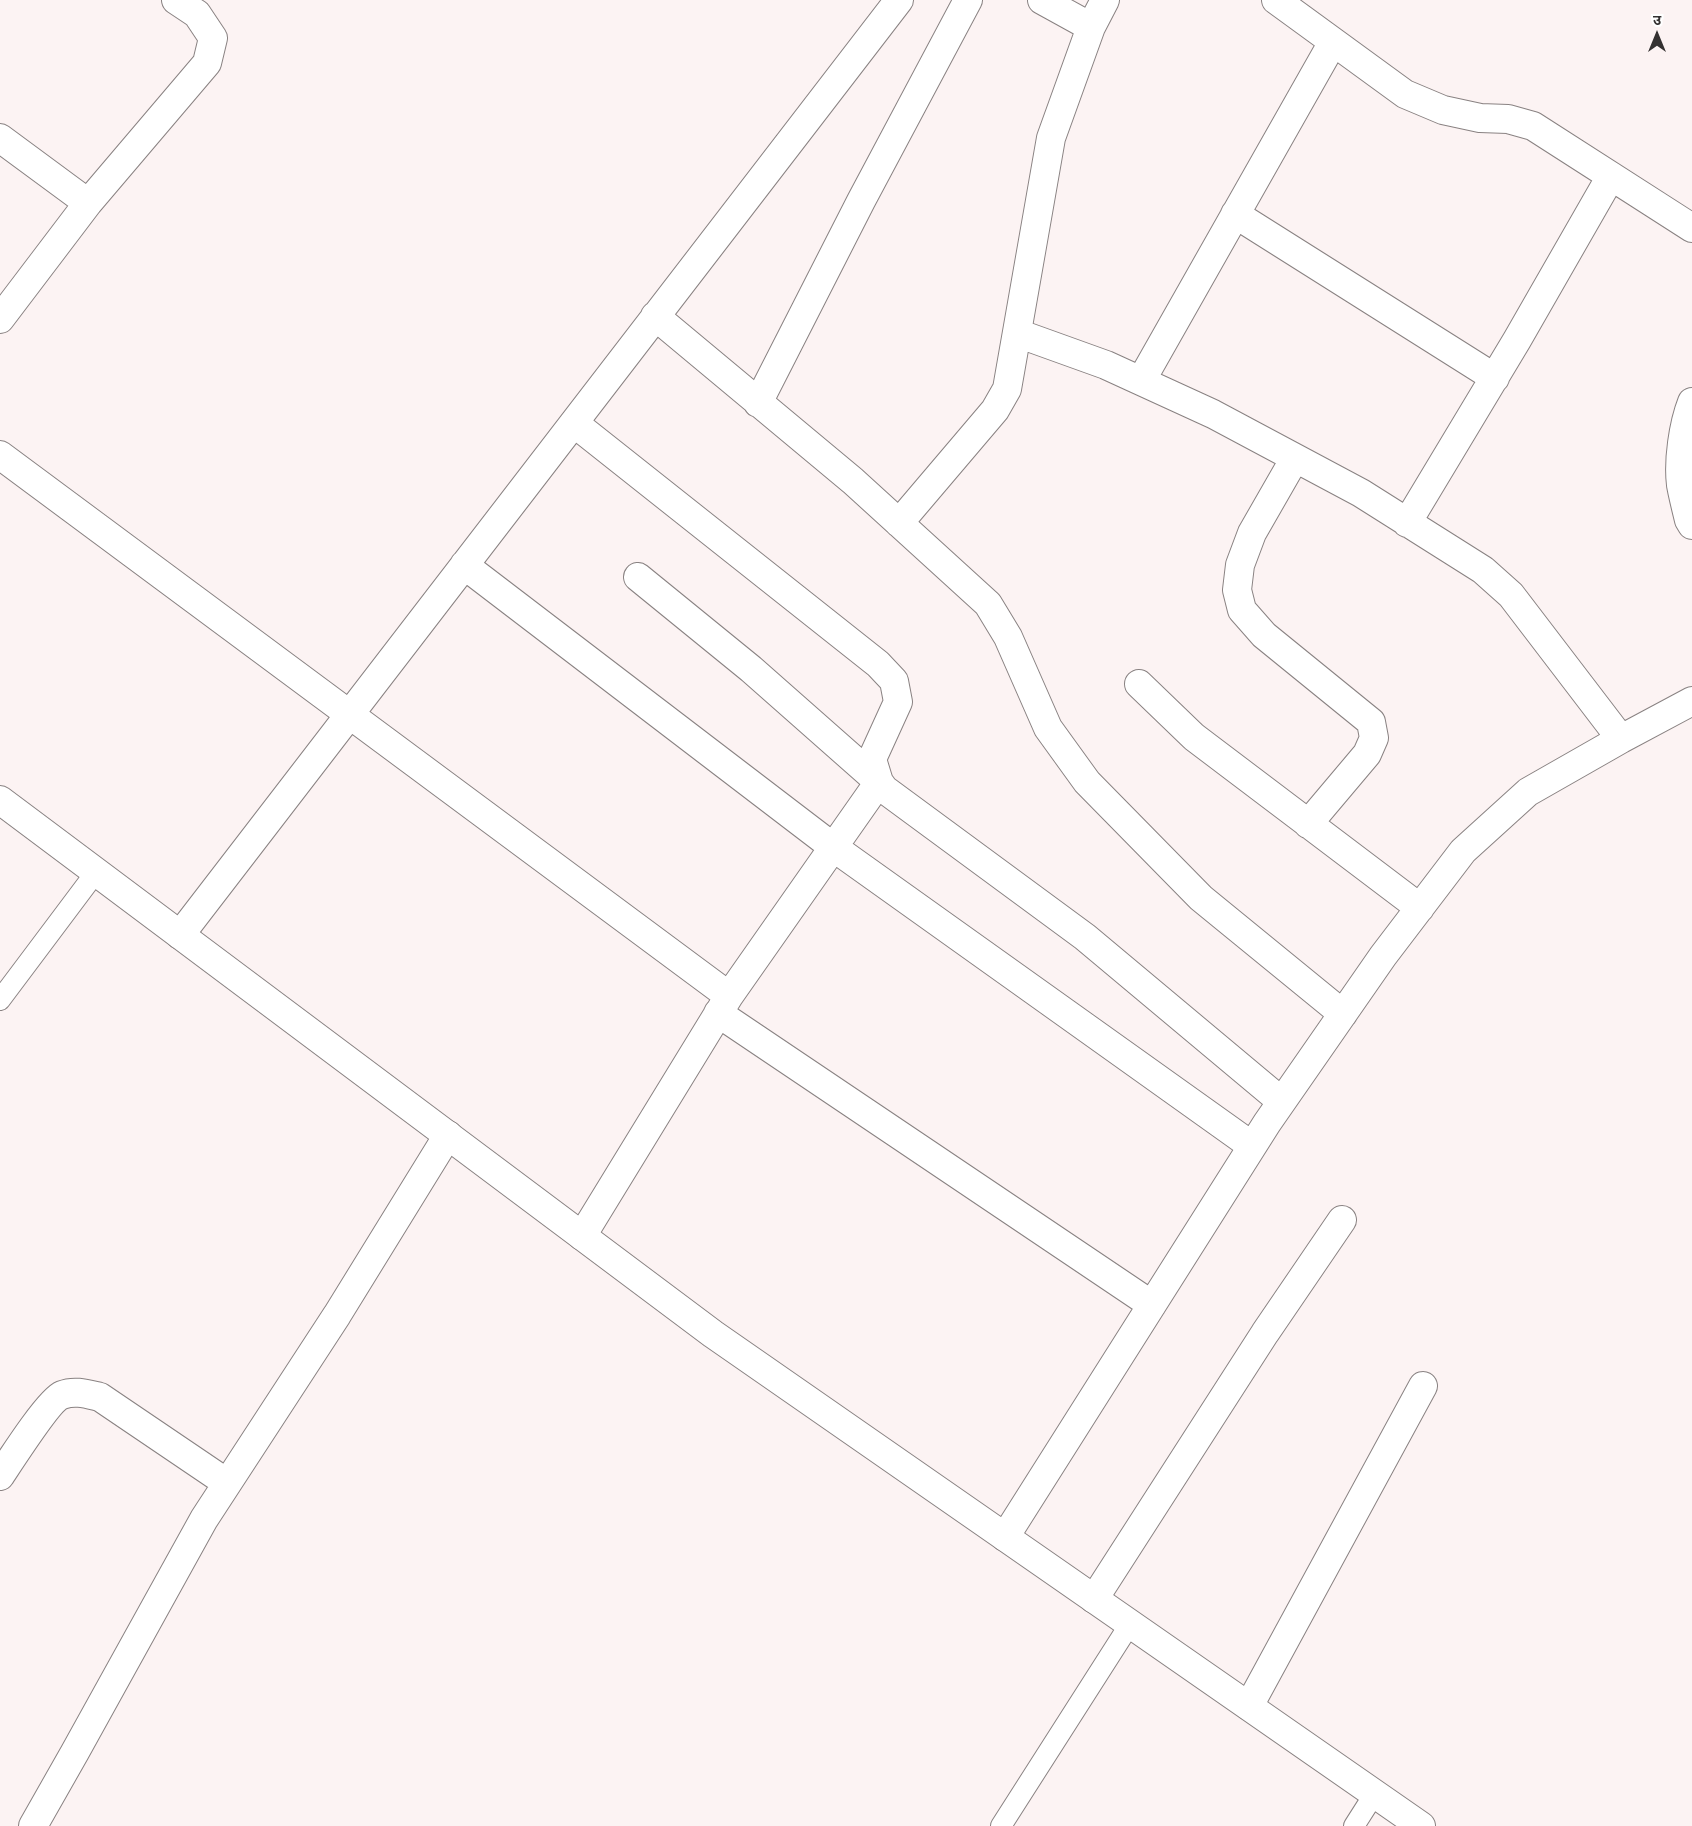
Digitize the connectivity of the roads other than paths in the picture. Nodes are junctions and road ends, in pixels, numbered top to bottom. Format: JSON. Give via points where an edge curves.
{"nodes":[{"id":1,"x":176,"y":0,"type":"edge"},
{"id":2,"x":899,"y":0,"type":"edge"},
{"id":3,"x":968,"y":0,"type":"edge"},
{"id":4,"x":1042,"y":0,"type":"edge"},
{"id":5,"x":1105,"y":0,"type":"edge"},
{"id":6,"x":1276,"y":0,"type":"edge"},
{"id":7,"x":1091,"y":27,"type":"junction"},
{"id":8,"x":1333,"y":42,"type":"junction"},
{"id":9,"x":0,"y":138,"type":"edge"},
{"id":10,"x":1611,"y":176,"type":"junction"},
{"id":11,"x":88,"y":203,"type":"junction"},
{"id":12,"x":1235,"y":214,"type":"junction"},
{"id":13,"x":1692,"y":228,"type":"edge"},
{"id":14,"x":655,"y":316,"type":"junction"},
{"id":15,"x":0,"y":319,"type":"edge"},
{"id":16,"x":1017,"y":333,"type":"junction"},
{"id":17,"x":1495,"y":378,"type":"junction"},
{"id":18,"x":1141,"y":381,"type":"junction"},
{"id":19,"x":1692,"y":402,"type":"edge"},
{"id":20,"x":758,"y":403,"type":"junction"},
{"id":21,"x":574,"y":423,"type":"junction"},
{"id":22,"x":0,"y":455,"type":"edge"},
{"id":23,"x":1295,"y":458,"type":"junction"},
{"id":24,"x":899,"y":523,"type":"junction"},
{"id":25,"x":1407,"y":523,"type":"junction"},
{"id":26,"x":1692,"y":525,"type":"edge"},
{"id":27,"x":464,"y":565,"type":"junction"},
{"id":28,"x":638,"y":577,"type":"dead end"},
{"id":29,"x":1139,"y":684,"type":"dead end"},
{"id":30,"x":1692,"y":701,"type":"edge"},
{"id":31,"x":349,"y":715,"type":"junction"},
{"id":32,"x":1620,"y":739,"type":"junction"},
{"id":33,"x":879,"y":782,"type":"junction"},
{"id":34,"x":0,"y":800,"type":"edge"},
{"id":35,"x":1308,"y":824,"type":"junction"},
{"id":36,"x":833,"y":847,"type":"junction"},
{"id":37,"x":96,"y":872,"type":"junction"},
{"id":38,"x":1420,"y":908,"type":"junction"},
{"id":39,"x":180,"y":935,"type":"junction"},
{"id":40,"x":0,"y":1000,"type":"edge"},
{"id":41,"x":724,"y":1005,"type":"junction"},
{"id":42,"x":1343,"y":1014,"type":"junction"},
{"id":43,"x":1282,"y":1101,"type":"junction"},
{"id":44,"x":448,"y":1135,"type":"junction"},
{"id":45,"x":1252,"y":1146,"type":"junction"},
{"id":46,"x":1342,"y":1220,"type":"dead end"},
{"id":47,"x":582,"y":1236,"type":"junction"},
{"id":48,"x":1152,"y":1305,"type":"junction"},
{"id":49,"x":1423,"y":1386,"type":"dead end"},
{"id":50,"x":0,"y":1476,"type":"edge"},
{"id":51,"x":227,"y":1483,"type":"junction"},
{"id":52,"x":1005,"y":1537,"type":"junction"},
{"id":53,"x":1094,"y":1599,"type":"junction"},
{"id":54,"x":1130,"y":1624,"type":"junction"},
{"id":55,"x":1249,"y":1706,"type":"junction"},
{"id":56,"x":1375,"y":1793,"type":"junction"},
{"id":57,"x":33,"y":1826,"type":"edge"},
{"id":58,"x":1001,"y":1826,"type":"edge"},
{"id":59,"x":1354,"y":1826,"type":"edge"},
{"id":60,"x":1421,"y":1826,"type":"edge"}],
"edges":[{"from":1,"to":11,"type":"street","via":[[197,14],[213,38],[207,63]]},
{"from":2,"to":14,"type":"street"},
{"from":3,"to":20,"type":"street","via":[[860,201]]},
{"from":4,"to":7,"type":"street"},
{"from":5,"to":7,"type":"street"},
{"from":6,"to":8,"type":"street"},
{"from":7,"to":16,"type":"street","via":[[1051,138]]},
{"from":8,"to":10,"type":"street","via":[[1405,94],[1443,110],[1480,118],[1508,119],[1533,126]]},
{"from":8,"to":12,"type":"street"},
{"from":9,"to":11,"type":"street"},
{"from":10,"to":13,"type":"street"},
{"from":10,"to":17,"type":"street"},
{"from":11,"to":15,"type":"street"},
{"from":12,"to":17,"type":"street"},
{"from":12,"to":18,"type":"street"},
{"from":14,"to":20,"type":"street"},
{"from":14,"to":21,"type":"street"},
{"from":16,"to":18,"type":"street"},
{"from":16,"to":24,"type":"street","via":[[1007,388],[995,410]]},
{"from":17,"to":25,"type":"street"},
{"from":18,"to":23,"type":"street","via":[[1213,414]]},
{"from":19,"to":26,"type":"street","via":[[1681,453],[1681,484]]},
{"from":20,"to":24,"type":"street"},
{"from":21,"to":27,"type":"street"},
{"from":21,"to":33,"type":"street","via":[[878,664],[894,681],[898,702],[872,759]]},
{"from":22,"to":31,"type":"street"},
{"from":23,"to":25,"type":"street","via":[[1361,493]]},
{"from":23,"to":35,"type":"street","via":[[1252,533],[1240,565],[1237,590],[1242,610],[1264,635],[1371,722],[1374,738],[1367,754]]},
{"from":24,"to":42,"type":"street","via":[[988,604],[1008,637],[1048,728],[1087,782],[1201,898]]},
{"from":25,"to":32,"type":"street","via":[[1483,570],[1511,595]]},
{"from":27,"to":31,"type":"street"},
{"from":27,"to":36,"type":"street"},
{"from":28,"to":33,"type":"street","via":[[752,669]]},
{"from":29,"to":35,"type":"street","via":[[1194,736]]},
{"from":30,"to":32,"type":"street"},
{"from":31,"to":39,"type":"street"},
{"from":31,"to":41,"type":"street"},
{"from":32,"to":38,"type":"street","via":[[1528,792],[1463,851]]},
{"from":33,"to":36,"type":"street"},
{"from":33,"to":43,"type":"street","via":[[884,789],[1085,937]]},
{"from":34,"to":37,"type":"street"},
{"from":35,"to":38,"type":"street"},
{"from":36,"to":41,"type":"street"},
{"from":36,"to":45,"type":"street"},
{"from":37,"to":39,"type":"street"},
{"from":37,"to":40,"type":"lane"},
{"from":38,"to":42,"type":"street"},
{"from":39,"to":44,"type":"street"},
{"from":41,"to":47,"type":"street"},
{"from":41,"to":48,"type":"street"},
{"from":42,"to":43,"type":"street"},
{"from":43,"to":45,"type":"street"},
{"from":44,"to":47,"type":"street"},
{"from":44,"to":51,"type":"street","via":[[337,1315]]},
{"from":45,"to":48,"type":"street"},
{"from":46,"to":53,"type":"street","via":[[1265,1333]]},
{"from":47,"to":52,"type":"street","via":[[713,1334]]},
{"from":48,"to":52,"type":"street"},
{"from":49,"to":55,"type":"street"},
{"from":50,"to":51,"type":"street","via":[[60,1395],[77,1391],[100,1397]]},
{"from":51,"to":57,"type":"street"},
{"from":52,"to":53,"type":"street"},
{"from":53,"to":54,"type":"street"},
{"from":54,"to":55,"type":"street"},
{"from":54,"to":58,"type":"lane"},
{"from":55,"to":56,"type":"street"},
{"from":56,"to":59,"type":"lane"},
{"from":56,"to":60,"type":"street"}]}
